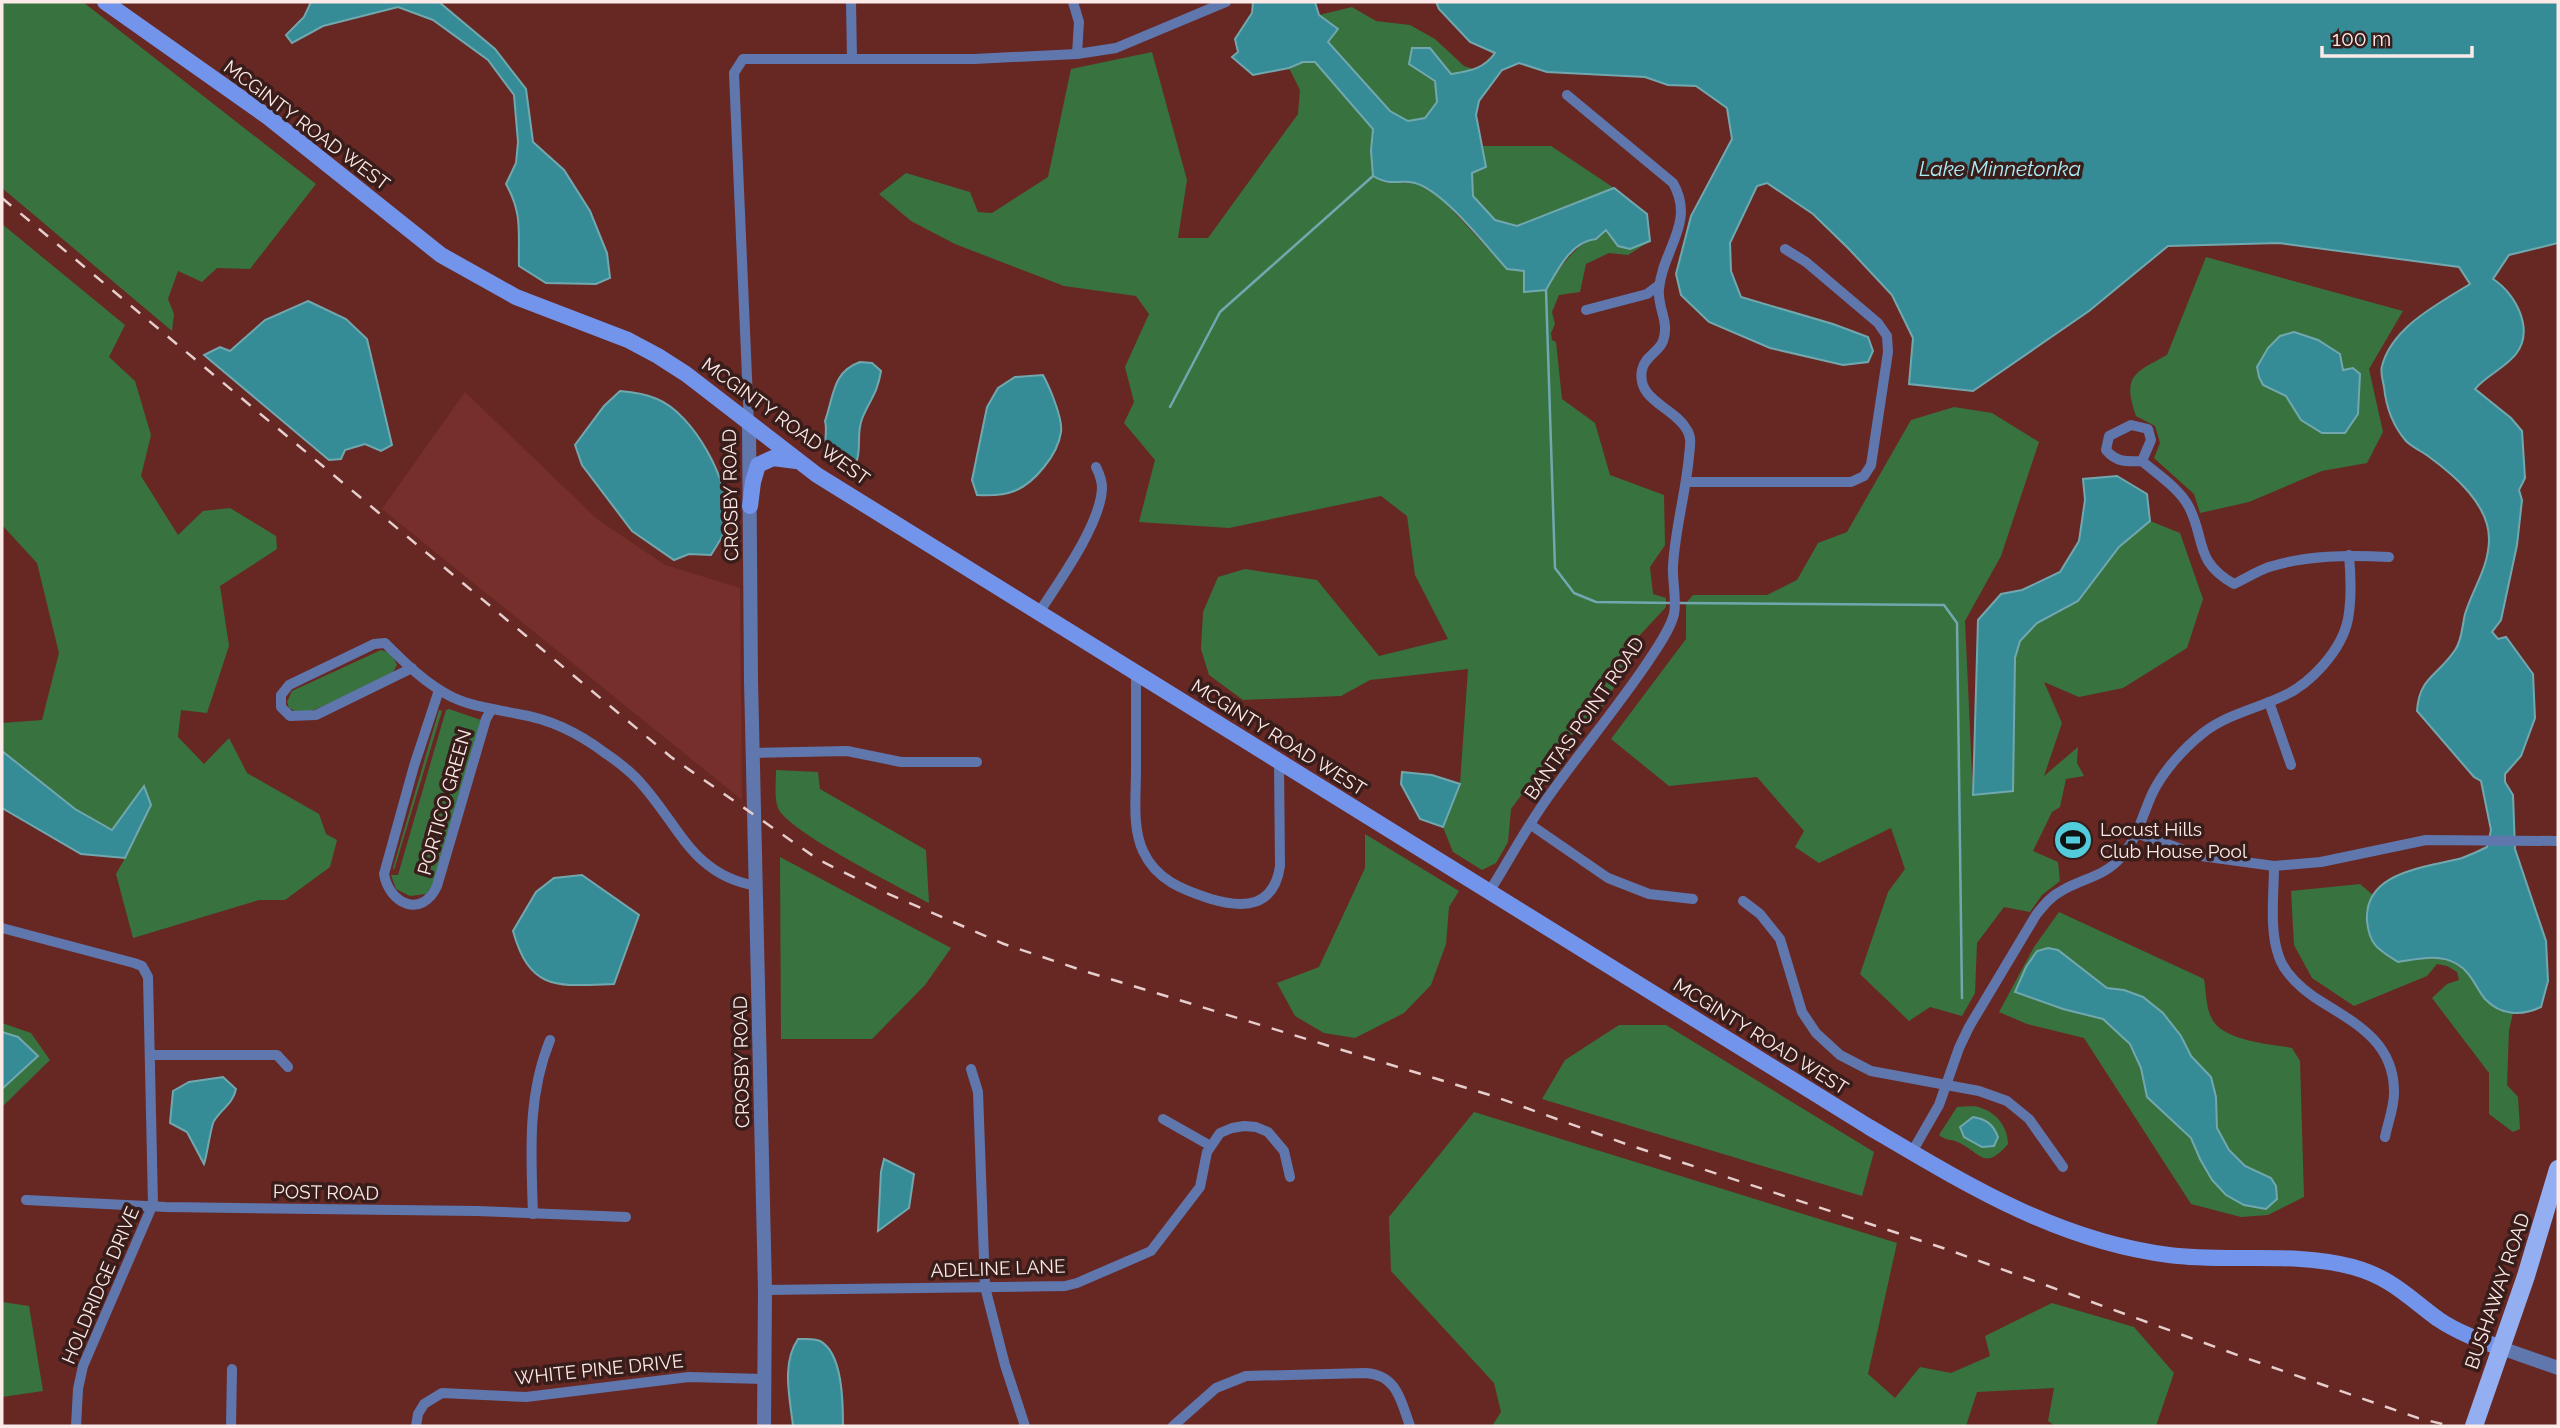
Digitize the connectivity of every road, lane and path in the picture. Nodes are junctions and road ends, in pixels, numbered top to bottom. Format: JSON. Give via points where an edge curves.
{"nodes":[{"id":1,"x":105,"y":2,"type":"edge"},
{"id":2,"x":851,"y":2,"type":"edge"},
{"id":3,"x":1073,"y":2,"type":"edge"},
{"id":4,"x":1226,"y":2,"type":"edge"},
{"id":5,"x":1077,"y":54,"type":"junction"},
{"id":6,"x":852,"y":59,"type":"junction"},
{"id":7,"x":1567,"y":94,"type":"dead end"},
{"id":8,"x":1785,"y":249,"type":"dead end"},
{"id":9,"x":1659,"y":285,"type":"junction"},
{"id":10,"x":1586,"y":310,"type":"dead end"},
{"id":11,"x":749,"y":424,"type":"junction"},
{"id":12,"x":2142,"y":461,"type":"dead end"},
{"id":13,"x":800,"y":462,"type":"junction"},
{"id":14,"x":1096,"y":467,"type":"dead end"},
{"id":15,"x":1687,"y":482,"type":"junction"},
{"id":16,"x":750,"y":506,"type":"junction"},
{"id":17,"x":2349,"y":555,"type":"junction"},
{"id":18,"x":2389,"y":557,"type":"dead end"},
{"id":19,"x":1038,"y":614,"type":"junction"},
{"id":20,"x":412,"y":668,"type":"junction"},
{"id":21,"x":1136,"y":674,"type":"junction"},
{"id":22,"x":439,"y":690,"type":"junction"},
{"id":23,"x":2269,"y":702,"type":"junction"},
{"id":24,"x":491,"y":710,"type":"junction"},
{"id":25,"x":752,"y":753,"type":"junction"},
{"id":26,"x":976,"y":762,"type":"dead end"},
{"id":27,"x":1279,"y":762,"type":"junction"},
{"id":28,"x":2291,"y":765,"type":"dead end"},
{"id":29,"x":1531,"y":825,"type":"junction"},
{"id":30,"x":2136,"y":833,"type":"junction"},
{"id":31,"x":2558,"y":841,"type":"edge"},
{"id":32,"x":2274,"y":866,"type":"junction"},
{"id":33,"x":757,"y":886,"type":"junction"},
{"id":34,"x":1489,"y":892,"type":"junction"},
{"id":35,"x":1693,"y":899,"type":"dead end"},
{"id":36,"x":1743,"y":901,"type":"dead end"},
{"id":37,"x":2,"y":928,"type":"edge"},
{"id":38,"x":550,"y":1040,"type":"dead end"},
{"id":39,"x":152,"y":1055,"type":"junction"},
{"id":40,"x":288,"y":1067,"type":"dead end"},
{"id":41,"x":971,"y":1069,"type":"dead end"},
{"id":42,"x":1944,"y":1085,"type":"junction"},
{"id":43,"x":1163,"y":1119,"type":"dead end"},
{"id":44,"x":2385,"y":1137,"type":"dead end"},
{"id":45,"x":1209,"y":1145,"type":"junction"},
{"id":46,"x":1912,"y":1152,"type":"junction"},
{"id":47,"x":2063,"y":1167,"type":"dead end"},
{"id":48,"x":2558,"y":1169,"type":"edge"},
{"id":49,"x":1290,"y":1177,"type":"dead end"},
{"id":50,"x":26,"y":1200,"type":"dead end"},
{"id":51,"x":153,"y":1204,"type":"junction"},
{"id":52,"x":533,"y":1214,"type":"junction"},
{"id":53,"x":626,"y":1217,"type":"dead end"},
{"id":54,"x":985,"y":1287,"type":"junction"},
{"id":55,"x":765,"y":1290,"type":"junction"},
{"id":56,"x":2501,"y":1348,"type":"junction"},
{"id":57,"x":2558,"y":1368,"type":"edge"},
{"id":58,"x":232,"y":1369,"type":"dead end"},
{"id":59,"x":764,"y":1379,"type":"junction"},
{"id":60,"x":2476,"y":1418,"type":"edge"},
{"id":61,"x":76,"y":1426,"type":"edge"},
{"id":62,"x":230,"y":1426,"type":"edge"},
{"id":63,"x":416,"y":1426,"type":"edge"},
{"id":64,"x":764,"y":1426,"type":"edge"},
{"id":65,"x":1025,"y":1426,"type":"edge"},
{"id":66,"x":1173,"y":1426,"type":"edge"},
{"id":67,"x":1410,"y":1426,"type":"edge"}],
"edges":[{"from":1,"to":11,"type":"main road","name":"MCGINTY ROAD WEST","via":[[268,117],[441,255],[516,296],[658,356]]},
{"from":2,"to":6,"type":"street"},
{"from":3,"to":5,"type":"street","via":[[1079,22]]},
{"from":4,"to":5,"type":"street","name":"CROSBY ROAD","via":[[1115,48]]},
{"from":5,"to":6,"type":"street","name":"CROSBY ROAD"},
{"from":6,"to":11,"type":"street","name":"CROSBY ROAD","via":[[743,59],[734,73]]},
{"from":7,"to":9,"type":"street","name":"BANTAS POINT ROAD","via":[[1673,183],[1680,194],[1680,223]]},
{"from":8,"to":15,"type":"street","via":[[1878,323],[1886,336],[1885,376],[1871,465],[1864,476],[1851,482]]},
{"from":9,"to":10,"type":"street","via":[[1647,294]]},
{"from":9,"to":15,"type":"street","name":"BANTAS POINT ROAD","via":[[1665,333],[1642,368],[1641,383],[1648,395],[1686,427],[1691,438]]},
{"from":11,"to":13,"type":"main road","name":"MCGINTY ROAD WEST"},
{"from":11,"to":16,"type":"street","name":"CROSBY ROAD"},
{"from":12,"to":17,"type":"street","via":[[2180,493],[2190,508],[2207,561],[2219,576],[2234,584],[2267,567]]},
{"from":13,"to":16,"type":"main road","via":[[762,461]]},
{"from":13,"to":19,"type":"main road","name":"MCGINTY ROAD WEST"},
{"from":14,"to":19,"type":"street","via":[[1102,485],[1099,505],[1081,545]]},
{"from":15,"to":29,"type":"street","name":"BANTAS POINT ROAD","via":[[1673,565],[1674,614],[1657,648]]},
{"from":16,"to":25,"type":"street","name":"CROSBY ROAD"},
{"from":17,"to":18,"type":"street"},
{"from":17,"to":23,"type":"street","via":[[2348,622],[2331,655],[2312,677]]},
{"from":19,"to":21,"type":"main road","name":"MCGINTY ROAD WEST"},
{"from":20,"to":20,"type":"street","via":[[386,643],[378,642],[289,685],[281,695],[281,707],[290,716],[316,715]]},
{"from":20,"to":22,"type":"street"},
{"from":21,"to":27,"type":"main road","name":"MCGINTY ROAD WEST"},
{"from":21,"to":27,"type":"street","via":[[1138,836],[1151,865],[1176,886],[1242,906],[1273,889],[1280,866]]},
{"from":22,"to":24,"type":"street"},
{"from":22,"to":24,"type":"street","name":"PORTICO GREEN","via":[[384,874],[391,893],[403,902],[426,901],[437,886]]},
{"from":23,"to":28,"type":"street"},
{"from":23,"to":30,"type":"street","via":[[2204,732],[2175,760],[2154,790]]},
{"from":24,"to":33,"type":"street","via":[[561,726],[603,751],[637,778],[695,855],[732,880]]},
{"from":25,"to":26,"type":"street","via":[[847,751],[918,763]]},
{"from":25,"to":33,"type":"street","name":"CROSBY ROAD"},
{"from":27,"to":34,"type":"main road","name":"MCGINTY ROAD WEST"},
{"from":29,"to":34,"type":"street","name":"BANTAS POINT ROAD"},
{"from":29,"to":35,"type":"street","via":[[1608,878],[1649,894]]},
{"from":30,"to":32,"type":"street","via":[[2201,856]]},
{"from":30,"to":42,"type":"street","via":[[2123,856],[2105,873],[2063,890],[2036,915],[1969,1027]]},
{"from":31,"to":32,"type":"street","via":[[2426,840],[2321,863]]},
{"from":32,"to":44,"type":"street","via":[[2278,957],[2290,977],[2380,1044],[2391,1065],[2395,1091]]},
{"from":33,"to":55,"type":"street","name":"CROSBY ROAD"},
{"from":34,"to":46,"type":"main road","name":"MCGINTY ROAD WEST"},
{"from":36,"to":42,"type":"street","via":[[1780,939],[1802,1012],[1840,1055],[1871,1071]]},
{"from":37,"to":39,"type":"street","name":"HOLDRIDGE DRIVE","via":[[134,963],[146,971]]},
{"from":38,"to":52,"type":"street","via":[[533,1101]]},
{"from":39,"to":40,"type":"street","via":[[277,1055]]},
{"from":39,"to":51,"type":"street","name":"HOLDRIDGE DRIVE"},
{"from":41,"to":54,"type":"street","via":[[978,1092]]},
{"from":42,"to":46,"type":"street"},
{"from":42,"to":47,"type":"street","via":[[2007,1101],[2029,1119]]},
{"from":43,"to":45,"type":"street"},
{"from":45,"to":49,"type":"street","via":[[1232,1128],[1256,1127],[1268,1132],[1284,1151]]},
{"from":45,"to":54,"type":"street","name":"ADELINE LANE","via":[[1200,1187],[1151,1251],[1065,1286]]},
{"from":46,"to":56,"type":"main road","name":"MCGINTY ROAD WEST","via":[[2042,1222],[2116,1246],[2170,1255],[2335,1263],[2367,1271],[2414,1298],[2438,1319]]},
{"from":48,"to":56,"type":"main road","name":"BUSHAWAY ROAD"},
{"from":50,"to":51,"type":"street","name":"POST ROAD"},
{"from":51,"to":52,"type":"street","name":"POST ROAD"},
{"from":51,"to":61,"type":"street","name":"HOLDRIDGE DRIVE","via":[[83,1366]]},
{"from":52,"to":53,"type":"street","name":"POST ROAD"},
{"from":54,"to":55,"type":"street","name":"ADELINE LANE"},
{"from":54,"to":65,"type":"street"},
{"from":55,"to":59,"type":"street","name":"CROSBY ROAD"},
{"from":56,"to":57,"type":"street"},
{"from":56,"to":60,"type":"main road","name":"BUSHAWAY ROAD"},
{"from":58,"to":62,"type":"street"},
{"from":59,"to":63,"type":"street","name":"WHITE PINE DRIVE","via":[[688,1377],[526,1397],[442,1393],[424,1404]]},
{"from":59,"to":64,"type":"street","name":"CROSBY ROAD"},
{"from":66,"to":67,"type":"street","via":[[1216,1388],[1245,1376],[1366,1373],[1377,1374],[1395,1387]]}]}
